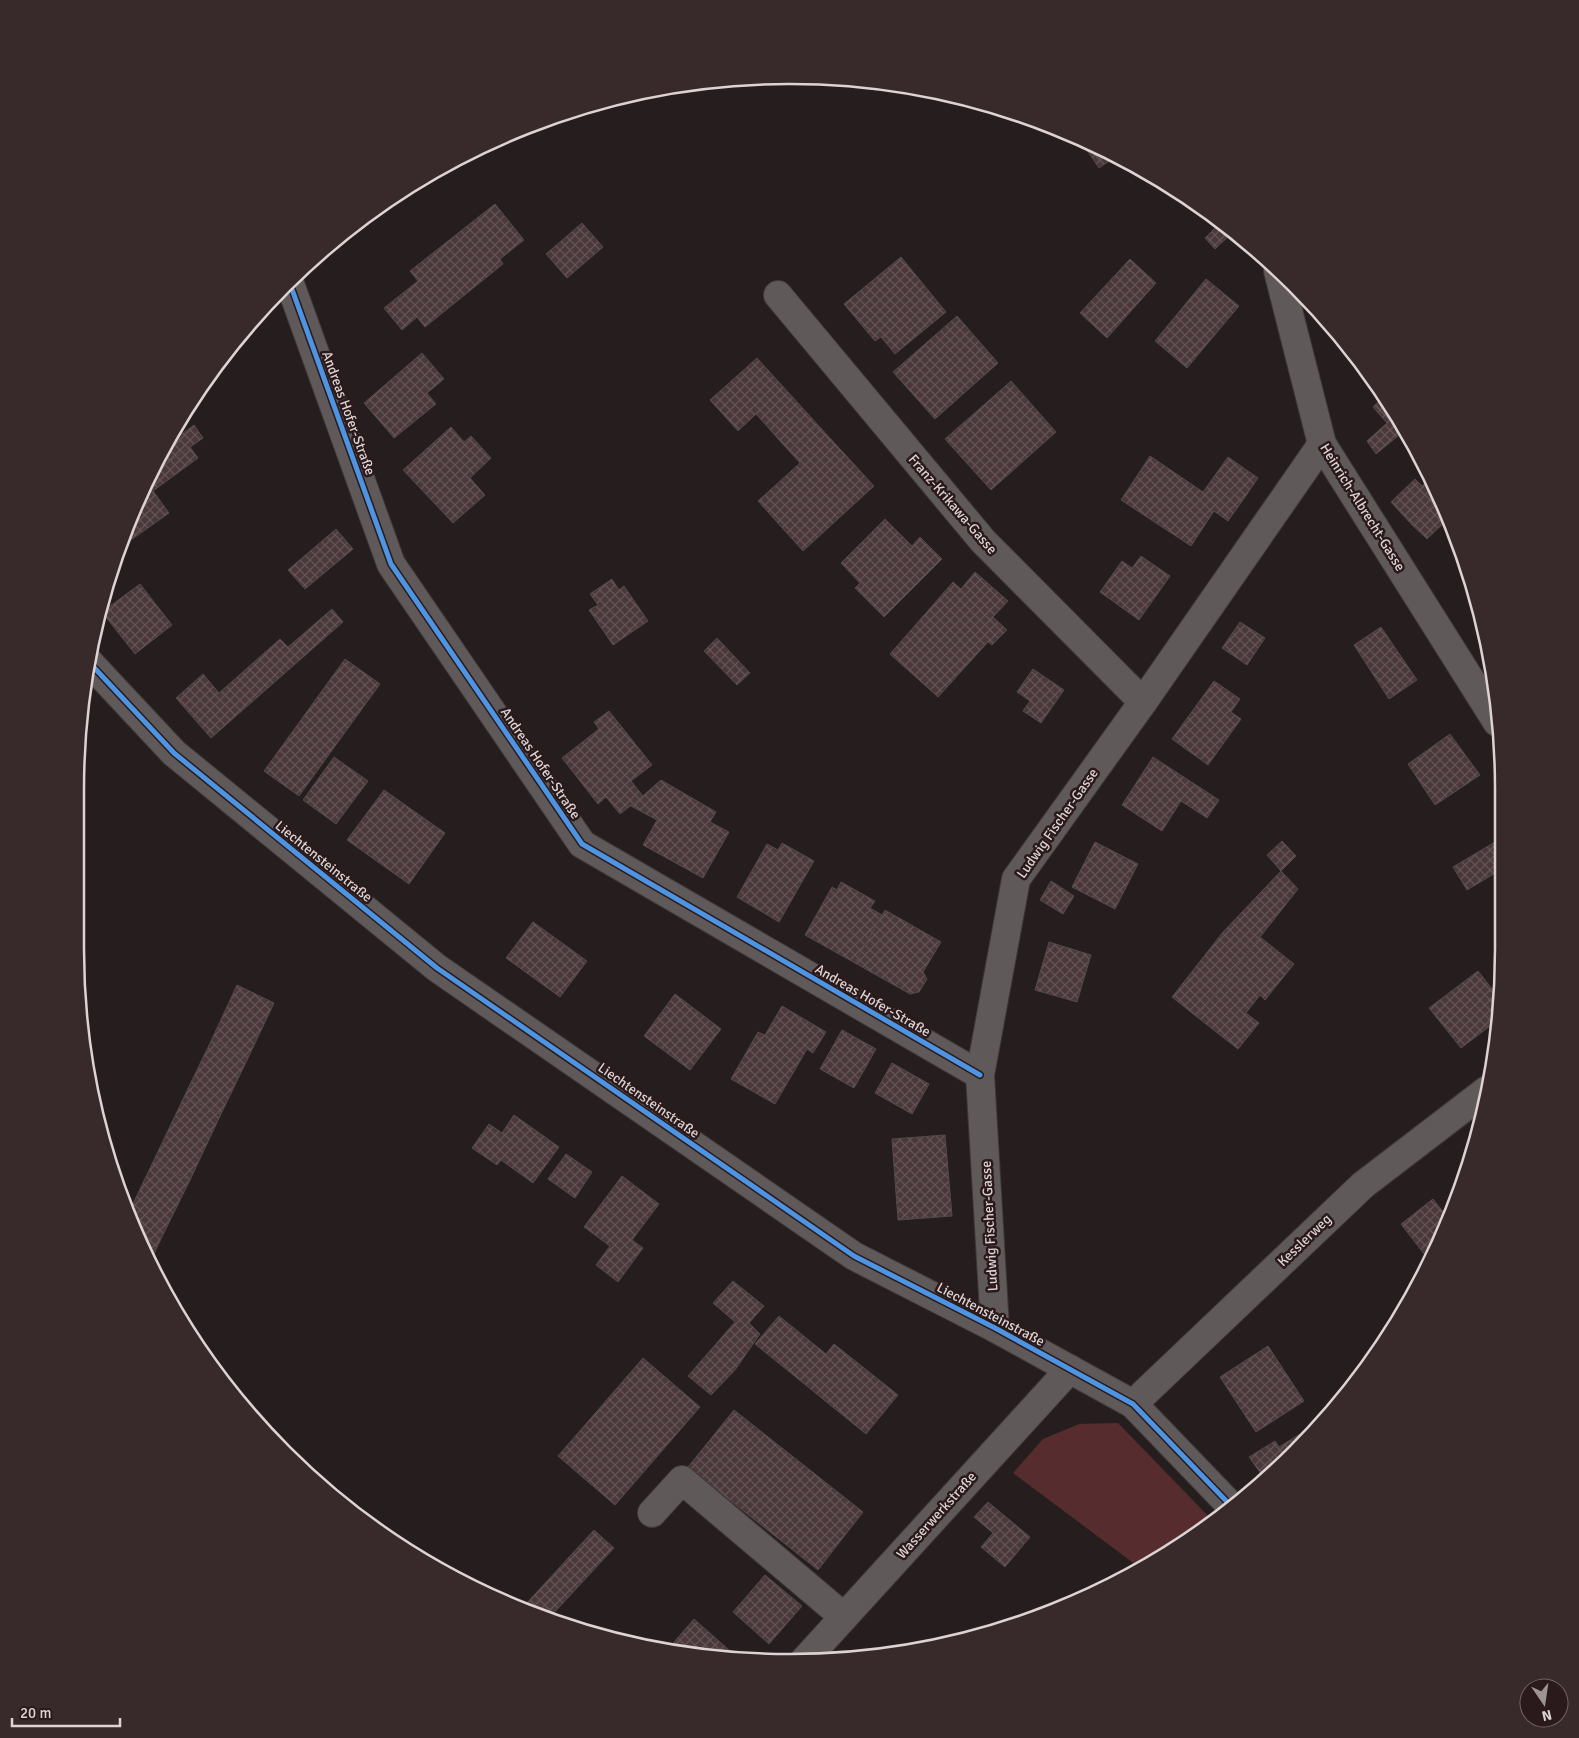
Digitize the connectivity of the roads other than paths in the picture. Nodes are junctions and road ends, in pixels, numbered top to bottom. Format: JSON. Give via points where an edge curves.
{"nodes":[{"id":1,"x":1281,"y":283,"type":"edge"},
{"id":2,"x":292,"y":288,"type":"edge"},
{"id":3,"x":778,"y":295,"type":"dead end"},
{"id":4,"x":1322,"y":444,"type":"junction"},
{"id":5,"x":95,"y":667,"type":"edge"},
{"id":6,"x":1143,"y":702,"type":"junction"},
{"id":7,"x":1491,"y":712,"type":"edge"},
{"id":8,"x":980,"y":1074,"type":"junction"},
{"id":9,"x":1480,"y":1096,"type":"edge"},
{"id":10,"x":995,"y":1328,"type":"junction"},
{"id":11,"x":1070,"y":1369,"type":"junction"},
{"id":12,"x":1133,"y":1404,"type":"junction"},
{"id":13,"x":1227,"y":1502,"type":"edge"},
{"id":14,"x":652,"y":1513,"type":"dead end"},
{"id":15,"x":844,"y":1616,"type":"junction"},
{"id":16,"x":811,"y":1654,"type":"edge"}],
"edges":[{"from":1,"to":4,"type":"street","name":"Heinrich-Albrecht-Gasse"},
{"from":2,"to":8,"type":"street","name":"Andreas Hofer-Straße","via":[[391,564],[582,844]]},
{"from":3,"to":6,"type":"street","name":"Franz-Krikawa-Gasse","via":[[983,541]]},
{"from":4,"to":6,"type":"street","name":"Ludwig Fischer-Gasse"},
{"from":4,"to":7,"type":"street","name":"Heinrich-Albrecht-Gasse"},
{"from":5,"to":10,"type":"street","name":"Liechtensteinstraße","via":[[174,753],[437,968],[854,1256]]},
{"from":6,"to":8,"type":"street","name":"Ludwig Fischer-Gasse","via":[[1016,879]]},
{"from":8,"to":10,"type":"street","name":"Ludwig Fischer-Gasse"},
{"from":9,"to":12,"type":"street","name":"Kesslerweg","via":[[1362,1185]]},
{"from":10,"to":11,"type":"street","name":"Liechtensteinstraße"},
{"from":11,"to":12,"type":"street","name":"Liechtensteinstraße"},
{"from":11,"to":15,"type":"street","name":"Wasserwerkstraße"},
{"from":12,"to":13,"type":"street","name":"Liechtensteinstraße"},
{"from":14,"to":15,"type":"street","via":[[682,1480]]},
{"from":15,"to":16,"type":"street","name":"Wasserwerkstraße"}]}
